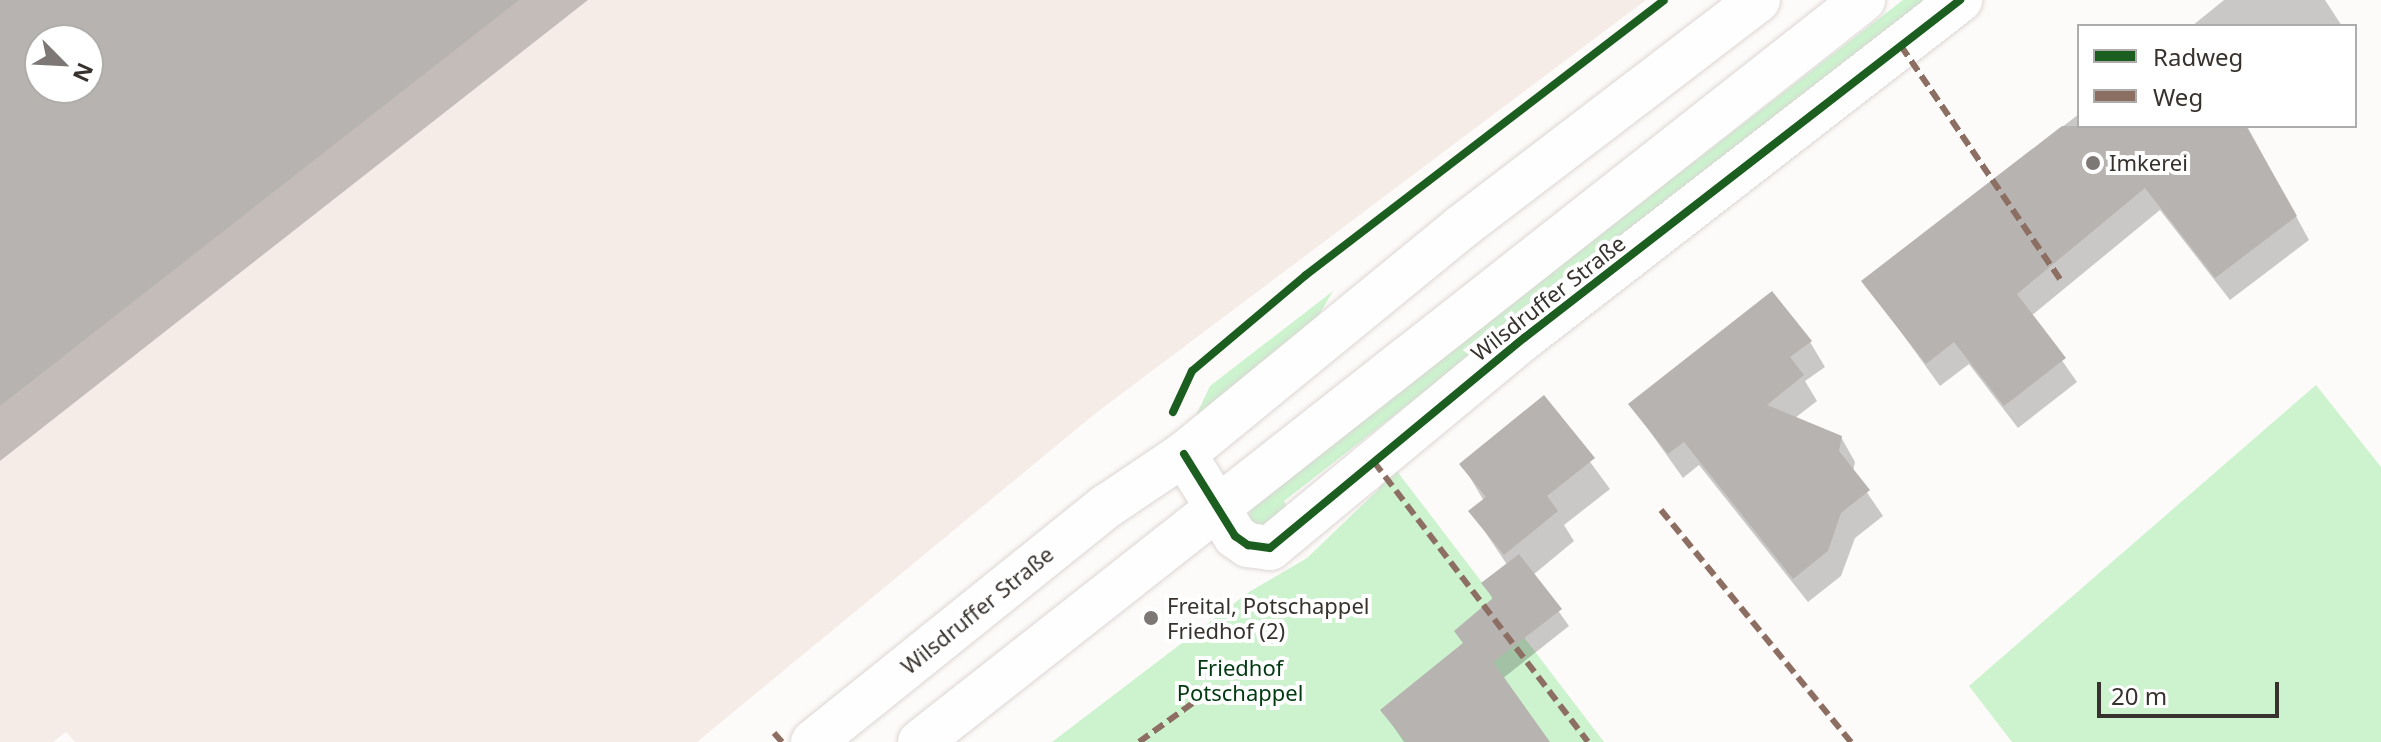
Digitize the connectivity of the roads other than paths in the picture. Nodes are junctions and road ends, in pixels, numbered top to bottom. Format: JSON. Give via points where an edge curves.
{"nodes":[{"id":1,"x":1758,"y":0,"type":"edge"},
{"id":2,"x":1863,"y":0,"type":"edge"},
{"id":3,"x":1960,"y":0,"type":"edge"},
{"id":4,"x":1184,"y":454,"type":"junction"},
{"id":5,"x":1215,"y":509,"type":"junction"},
{"id":6,"x":813,"y":742,"type":"edge"},
{"id":7,"x":920,"y":742,"type":"edge"}],
"edges":[{"from":1,"to":4,"type":"main road","name":"Wilsdruffer Straße","via":[[1460,228]]},
{"from":2,"to":5,"type":"main road","name":"Wilsdruffer Straße"},
{"from":3,"to":5,"type":"main road","name":"Wilsdruffer Straße","via":[[1524,338],[1298,529],[1270,548],[1248,545]]},
{"from":4,"to":5,"type":"main road","name":"Wilsdruffer Straße"},
{"from":4,"to":6,"type":"main road","name":"Wilsdruffer Straße","via":[[1107,506]]},
{"from":5,"to":7,"type":"main road","name":"Wilsdruffer Straße"}]}
